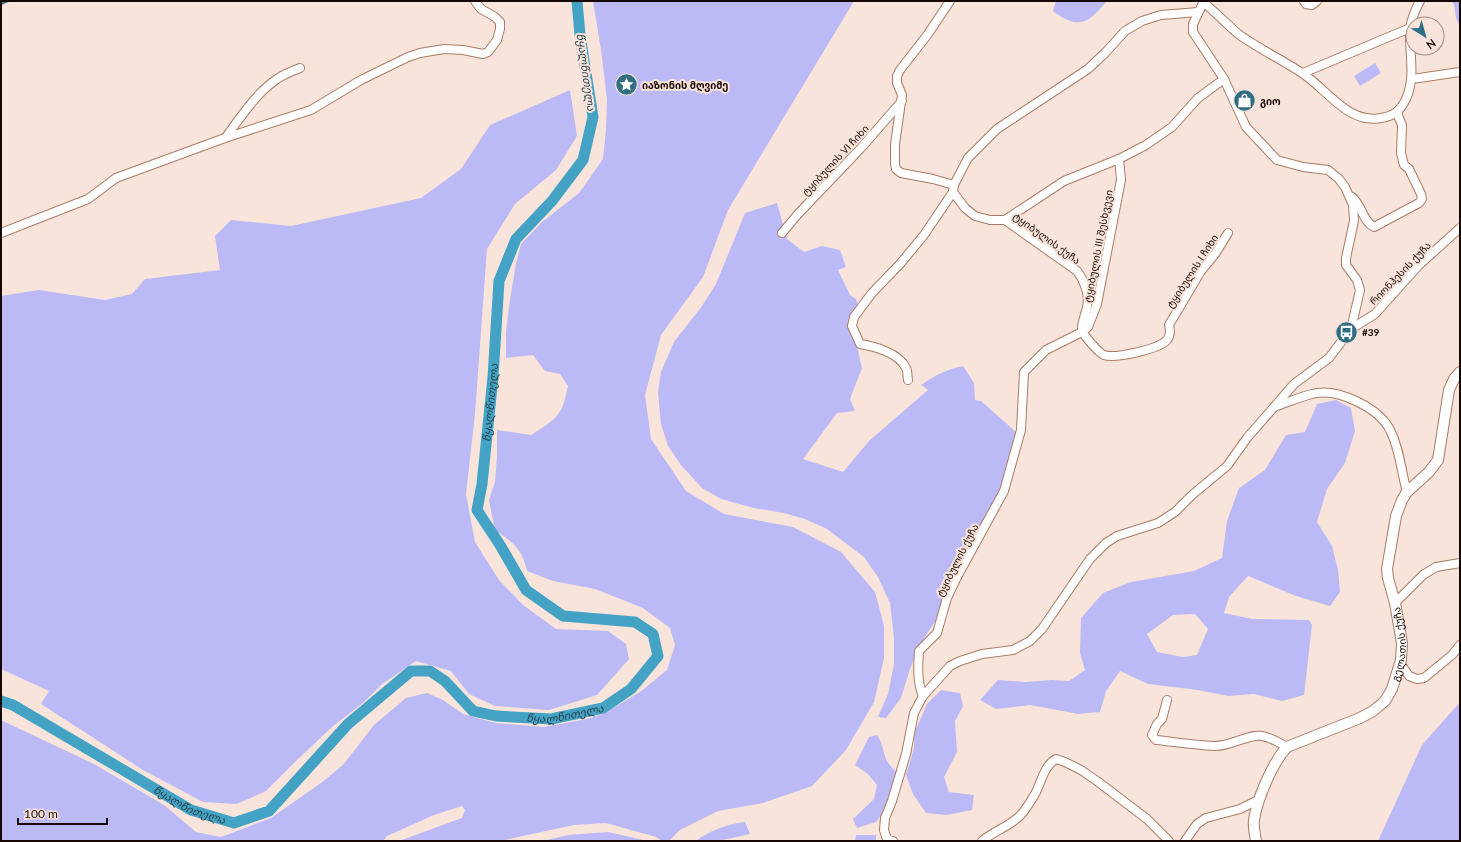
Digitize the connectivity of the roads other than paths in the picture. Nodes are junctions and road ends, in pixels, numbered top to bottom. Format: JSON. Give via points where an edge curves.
{"nodes":[{"id":1,"x":475,"y":1,"type":"edge"},
{"id":2,"x":950,"y":1,"type":"edge"},
{"id":3,"x":1304,"y":1,"type":"edge"},
{"id":4,"x":1317,"y":1,"type":"edge"},
{"id":5,"x":1420,"y":1,"type":"edge"},
{"id":6,"x":1203,"y":2,"type":"edge"},
{"id":7,"x":1198,"y":12,"type":"junction"},
{"id":8,"x":1413,"y":16,"type":"edge"},
{"id":9,"x":1405,"y":30,"type":"edge"},
{"id":10,"x":1411,"y":56,"type":"edge"},
{"id":11,"x":300,"y":68,"type":"dead end"},
{"id":12,"x":1460,"y":72,"type":"edge"},
{"id":13,"x":1304,"y":73,"type":"junction"},
{"id":14,"x":1224,"y":79,"type":"junction"},
{"id":15,"x":1412,"y":79,"type":"junction"},
{"id":16,"x":902,"y":101,"type":"junction"},
{"id":17,"x":1397,"y":113,"type":"junction"},
{"id":18,"x":226,"y":138,"type":"junction"},
{"id":19,"x":1119,"y":160,"type":"junction"},
{"id":20,"x":953,"y":189,"type":"junction"},
{"id":21,"x":1350,"y":196,"type":"junction"},
{"id":22,"x":1005,"y":220,"type":"junction"},
{"id":23,"x":1460,"y":228,"type":"edge"},
{"id":24,"x":1,"y":233,"type":"edge"},
{"id":25,"x":1228,"y":233,"type":"dead end"},
{"id":26,"x":782,"y":234,"type":"dead end"},
{"id":27,"x":1351,"y":328,"type":"junction"},
{"id":28,"x":1082,"y":332,"type":"junction"},
{"id":29,"x":1460,"y":372,"type":"edge"},
{"id":30,"x":908,"y":380,"type":"dead end"},
{"id":31,"x":1273,"y":408,"type":"junction"},
{"id":32,"x":1407,"y":492,"type":"junction"},
{"id":33,"x":1460,"y":563,"type":"edge"},
{"id":34,"x":1395,"y":603,"type":"junction"},
{"id":35,"x":1460,"y":645,"type":"edge"},
{"id":36,"x":1400,"y":663,"type":"junction"},
{"id":37,"x":923,"y":696,"type":"junction"},
{"id":38,"x":1167,"y":700,"type":"dead end"},
{"id":39,"x":1287,"y":747,"type":"junction"},
{"id":40,"x":1260,"y":800,"type":"junction"},
{"id":41,"x":893,"y":841,"type":"edge"},
{"id":42,"x":982,"y":841,"type":"edge"},
{"id":43,"x":1169,"y":841,"type":"edge"},
{"id":44,"x":1185,"y":841,"type":"edge"},
{"id":45,"x":1256,"y":841,"type":"edge"}],
"edges":[{"from":1,"to":18,"type":"street","via":[[500,22],[497,40],[488,52],[484,54],[453,49],[420,53],[361,80],[312,110]]},
{"from":2,"to":16,"type":"street","via":[[900,70],[897,83]]},
{"from":3,"to":4,"type":"street","via":[[1312,5]]},
{"from":5,"to":8,"type":"street"},
{"from":6,"to":7,"type":"street"},
{"from":6,"to":13,"type":"street","via":[[1238,33]]},
{"from":7,"to":14,"type":"street","via":[[1193,24],[1194,32]]},
{"from":7,"to":20,"type":"street","via":[[1161,15],[1142,21],[1125,31],[1088,69],[997,130],[968,158]]},
{"from":9,"to":13,"type":"street"},
{"from":10,"to":15,"type":"street"},
{"from":11,"to":18,"type":"street","via":[[280,77],[268,87],[248,108]]},
{"from":12,"to":15,"type":"street"},
{"from":13,"to":17,"type":"street","via":[[1342,108],[1356,115],[1374,120]]},
{"from":14,"to":19,"type":"street","via":[[1198,98],[1172,127]]},
{"from":14,"to":21,"type":"street","via":[[1246,127],[1277,160],[1328,170],[1339,179]]},
{"from":15,"to":17,"type":"street","via":[[1411,87]]},
{"from":16,"to":20,"type":"street","via":[[895,144],[896,169],[902,173],[933,179]]},
{"from":16,"to":26,"type":"street","name":"ტყიბულის VI ჩიხი"},
{"from":17,"to":21,"type":"street","via":[[1402,125],[1400,153],[1422,199],[1409,210],[1374,227],[1369,224],[1358,204]]},
{"from":18,"to":24,"type":"street","via":[[116,178],[88,199]]},
{"from":19,"to":22,"type":"street","via":[[1064,181]]},
{"from":19,"to":28,"type":"street","name":"ტყიბულის III შესხვევი","via":[[1121,180],[1097,304],[1088,327]]},
{"from":20,"to":22,"type":"street","name":"ტყიბულის ქუჩა","via":[[965,208],[976,216],[990,220]]},
{"from":20,"to":30,"type":"street","via":[[924,235],[872,292],[854,317],[852,326],[860,344],[883,349],[901,361],[907,368]]},
{"from":21,"to":27,"type":"street","via":[[1354,221],[1346,265],[1357,280],[1360,290]]},
{"from":22,"to":28,"type":"street","name":"ტყიბულის ქუჩა","via":[[1077,271],[1083,279],[1088,305]]},
{"from":23,"to":27,"type":"street","name":"რიონჰესის ქუჩა","via":[[1419,265],[1375,314]]},
{"from":25,"to":28,"type":"street","name":"ტყიბულის I ჩიხი","via":[[1201,271],[1169,325],[1170,334],[1160,345],[1110,356],[1102,354]]},
{"from":27,"to":31,"type":"street","via":[[1329,358],[1294,384]]},
{"from":28,"to":37,"type":"street","name":"ტყიბულის ქუჩა","via":[[1046,350],[1024,372],[1021,430],[1004,491],[947,598],[937,633],[919,651],[919,688]]},
{"from":29,"to":32,"type":"main road","name":"გელათის ქუჩა","via":[[1449,390],[1438,460]]},
{"from":31,"to":32,"type":"street","via":[[1313,393],[1327,393],[1359,403],[1379,415],[1390,429]]},
{"from":31,"to":37,"type":"street","via":[[1227,466],[1175,512],[1158,523],[1117,536],[1090,559],[1042,629],[1030,641],[1013,650],[982,654],[950,666]]},
{"from":32,"to":34,"type":"main road","name":"გელათის ქუჩა","via":[[1396,516],[1387,569]]},
{"from":33,"to":34,"type":"street","via":[[1436,567],[1423,575]]},
{"from":34,"to":36,"type":"main road","name":"გელათის ქუჩა","via":[[1402,643]]},
{"from":35,"to":36,"type":"street","via":[[1424,678],[1409,676]]},
{"from":36,"to":39,"type":"main road","name":"გელათის ქუჩა","via":[[1392,689],[1385,701],[1374,711]]},
{"from":37,"to":41,"type":"street","via":[[914,713],[906,754],[885,818],[884,830],[888,839]]},
{"from":38,"to":39,"type":"street","via":[[1162,719],[1152,735],[1156,740],[1215,746],[1263,736]]},
{"from":39,"to":40,"type":"main road","via":[[1276,761]]},
{"from":40,"to":44,"type":"street","via":[[1240,809],[1206,818],[1197,824]]},
{"from":40,"to":45,"type":"main road","via":[[1254,820]]},
{"from":42,"to":43,"type":"street","via":[[1023,813],[1051,761],[1056,759],[1076,767],[1097,781],[1147,819]]}]}
